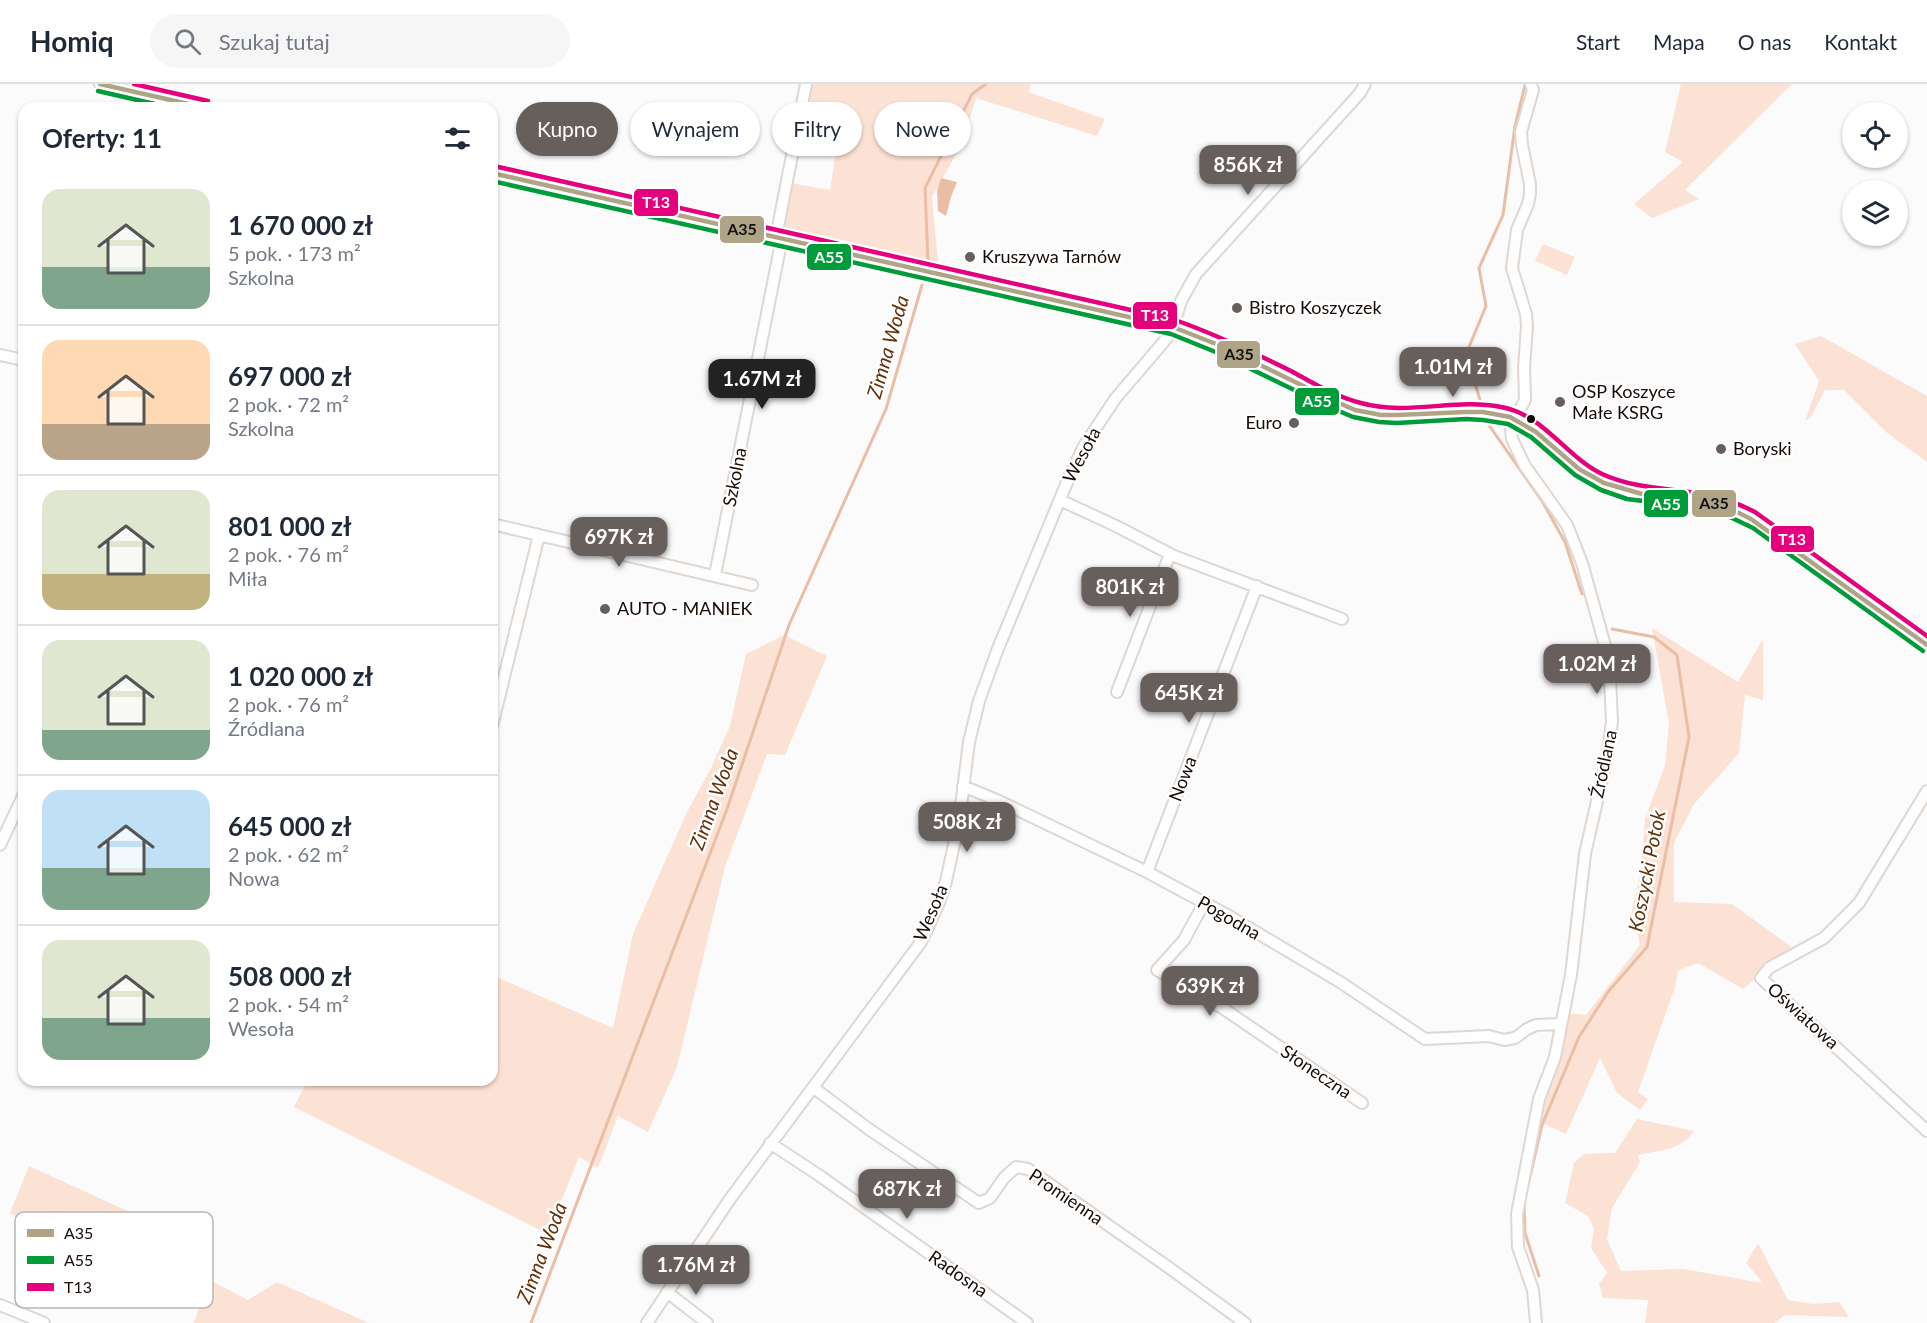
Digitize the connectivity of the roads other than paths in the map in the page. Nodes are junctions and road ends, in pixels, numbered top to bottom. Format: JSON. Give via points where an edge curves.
{"nodes":[{"id":1,"x":100,"y":84,"type":"edge"},
{"id":2,"x":806,"y":84,"type":"edge"},
{"id":3,"x":1365,"y":84,"type":"edge"},
{"id":4,"x":1531,"y":84,"type":"edge"},
{"id":5,"x":176,"y":102,"type":"edge"},
{"id":6,"x":498,"y":174,"type":"edge"},
{"id":7,"x":779,"y":238,"type":"junction"},
{"id":8,"x":1173,"y":327,"type":"junction"},
{"id":9,"x":0,"y":355,"type":"edge"},
{"id":10,"x":18,"y":359,"type":"edge"},
{"id":11,"x":1513,"y":417,"type":"junction"},
{"id":12,"x":1060,"y":500,"type":"junction"},
{"id":13,"x":498,"y":525,"type":"edge"},
{"id":14,"x":539,"y":535,"type":"junction"},
{"id":15,"x":1170,"y":554,"type":"junction"},
{"id":16,"x":715,"y":575,"type":"junction"},
{"id":17,"x":752,"y":585,"type":"dead end"},
{"id":18,"x":1257,"y":586,"type":"junction"},
{"id":19,"x":1342,"y":619,"type":"dead end"},
{"id":20,"x":1927,"y":645,"type":"edge"},
{"id":21,"x":1117,"y":692,"type":"dead end"},
{"id":22,"x":498,"y":702,"type":"edge"},
{"id":23,"x":963,"y":786,"type":"junction"},
{"id":24,"x":1927,"y":791,"type":"edge"},
{"id":25,"x":18,"y":807,"type":"edge"},
{"id":26,"x":0,"y":845,"type":"edge"},
{"id":27,"x":1147,"y":872,"type":"junction"},
{"id":28,"x":1204,"y":903,"type":"junction"},
{"id":29,"x":1560,"y":1024,"type":"junction"},
{"id":30,"x":814,"y":1088,"type":"junction"},
{"id":31,"x":1362,"y":1103,"type":"dead end"},
{"id":32,"x":1927,"y":1131,"type":"edge"},
{"id":33,"x":770,"y":1143,"type":"junction"},
{"id":34,"x":667,"y":1292,"type":"junction"},
{"id":35,"x":0,"y":1305,"type":"edge"},
{"id":36,"x":1232,"y":1319,"type":"edge"},
{"id":37,"x":44,"y":1323,"type":"edge"},
{"id":38,"x":648,"y":1323,"type":"edge"},
{"id":39,"x":707,"y":1323,"type":"edge"},
{"id":40,"x":1027,"y":1323,"type":"edge"},
{"id":41,"x":1245,"y":1323,"type":"edge"},
{"id":42,"x":1536,"y":1323,"type":"edge"}],
"edges":[{"from":1,"to":5,"type":"street"},
{"from":2,"to":7,"type":"street","name":"Szkolna"},
{"from":3,"to":8,"type":"street","name":"Wesoła","via":[[1196,274],[1181,301]]},
{"from":4,"to":11,"type":"street","name":"Źródlana","via":[[1533,90],[1521,132],[1530,194],[1517,230],[1512,268],[1526,314],[1525,400]]},
{"from":6,"to":7,"type":"street"},
{"from":7,"to":8,"type":"street"},
{"from":7,"to":16,"type":"street","name":"Szkolna"},
{"from":8,"to":11,"type":"street","via":[[1363,412],[1386,416],[1479,411]]},
{"from":8,"to":12,"type":"street","name":"Wesoła","via":[[1114,399],[1084,446]]},
{"from":9,"to":10,"type":"street"},
{"from":11,"to":20,"type":"street","via":[[1583,472],[1612,487],[1708,502],[1745,515]]},
{"from":11,"to":29,"type":"street","name":"Źródlana","via":[[1512,439],[1525,466],[1567,525],[1582,563],[1610,676],[1612,722],[1607,757],[1585,854],[1571,975]]},
{"from":12,"to":15,"type":"street"},
{"from":12,"to":23,"type":"street","name":"Wesoła","via":[[982,691]]},
{"from":13,"to":14,"type":"street"},
{"from":14,"to":16,"type":"street"},
{"from":14,"to":22,"type":"street"},
{"from":15,"to":18,"type":"street"},
{"from":15,"to":21,"type":"street"},
{"from":16,"to":17,"type":"street"},
{"from":18,"to":19,"type":"street"},
{"from":18,"to":27,"type":"street","name":"Nowa"},
{"from":23,"to":27,"type":"street","name":"Pogodna"},
{"from":23,"to":30,"type":"street","name":"Wesoła","via":[[946,881],[921,942]]},
{"from":24,"to":32,"type":"street","name":"Oświatowa","via":[[1859,903],[1824,938],[1769,968],[1761,978]]},
{"from":25,"to":26,"type":"street"},
{"from":27,"to":28,"type":"street","name":"Pogodna"},
{"from":28,"to":29,"type":"street","name":"Pogodna","via":[[1340,982],[1425,1039],[1489,1036],[1504,1040],[1536,1025]]},
{"from":28,"to":31,"type":"street","name":"Słoneczna","via":[[1184,940],[1157,970],[1224,1009]]},
{"from":29,"to":42,"type":"street","name":"Źródlana","via":[[1555,1057],[1539,1099],[1517,1214],[1518,1247],[1533,1290]]},
{"from":30,"to":33,"type":"street","name":"Wesoła"},
{"from":30,"to":36,"type":"street","name":"Promienna","via":[[979,1203],[990,1198],[1016,1167],[1028,1169]]},
{"from":33,"to":34,"type":"street","name":"Wesoła"},
{"from":33,"to":40,"type":"street","name":"Radosna"},
{"from":34,"to":38,"type":"street","name":"Wesoła"},
{"from":34,"to":39,"type":"street"},
{"from":35,"to":37,"type":"street"},
{"from":36,"to":41,"type":"street","name":"Promienna"}]}
